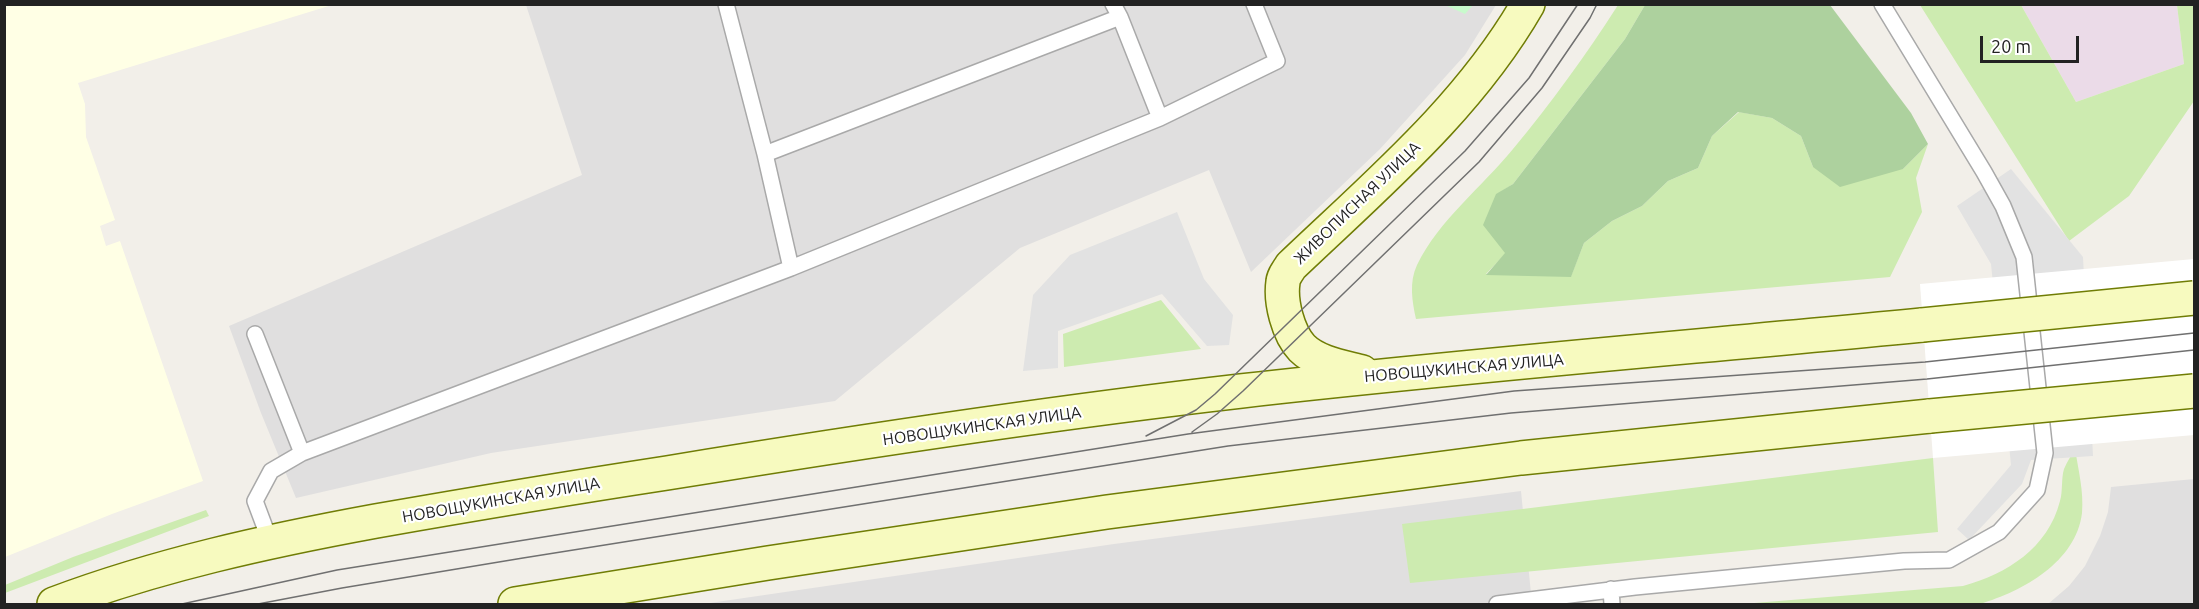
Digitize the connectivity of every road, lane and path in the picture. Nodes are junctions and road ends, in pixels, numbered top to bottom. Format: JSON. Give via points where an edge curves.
{"nodes":[{"id":1,"x":726,"y":4,"type":"edge"},
{"id":2,"x":1254,"y":4,"type":"edge"},
{"id":3,"x":1528,"y":4,"type":"edge"},
{"id":4,"x":1881,"y":4,"type":"edge"},
{"id":5,"x":1117,"y":11,"type":"edge"},
{"id":6,"x":1160,"y":118,"type":"junction"},
{"id":7,"x":765,"y":154,"type":"junction"},
{"id":8,"x":791,"y":267,"type":"junction"},
{"id":9,"x":2194,"y":298,"type":"edge"},
{"id":10,"x":255,"y":334,"type":"dead end"},
{"id":11,"x":1379,"y":376,"type":"junction"},
{"id":12,"x":2194,"y":391,"type":"edge"},
{"id":13,"x":302,"y":453,"type":"junction"},
{"id":14,"x":270,"y":541,"type":"junction"},
{"id":15,"x":1612,"y":597,"type":"edge"},
{"id":16,"x":54,"y":604,"type":"edge"},
{"id":17,"x":515,"y":604,"type":"edge"},
{"id":18,"x":1497,"y":604,"type":"edge"}],
"edges":[{"from":1,"to":7,"type":"lane"},
{"from":2,"to":6,"type":"lane","via":[[1277,61]]},
{"from":3,"to":11,"type":"main road","name":"ЖИВОПИСНАЯ УЛИЦА","via":[[1511,33],[1435,128],[1291,266],[1283,280],[1284,310],[1302,348],[1324,362]]},
{"from":4,"to":15,"type":"lane","via":[[1984,172],[2024,256],[2045,453],[2037,489],[1999,532],[1949,560],[1904,561]]},
{"from":5,"to":6,"type":"lane"},
{"from":5,"to":7,"type":"lane"},
{"from":6,"to":8,"type":"lane"},
{"from":7,"to":8,"type":"lane"},
{"from":8,"to":13,"type":"lane"},
{"from":9,"to":11,"type":"main road","name":"НОВОЩУКИНСКАЯ УЛИЦА","bridge":true},
{"from":10,"to":13,"type":"lane"},
{"from":11,"to":14,"type":"main road","name":"НОВОЩУКИНСКАЯ УЛИЦА","via":[[1180,399],[785,454],[499,499]]},
{"from":12,"to":17,"type":"main road","bridge":true,"via":[[1521,458],[1107,512]]},
{"from":13,"to":14,"type":"lane","via":[[272,471],[255,501]]},
{"from":14,"to":16,"type":"main road","name":"НОВОЩУКИНСКАЯ УЛИЦА","via":[[172,566]]},
{"from":15,"to":18,"type":"lane"}]}
